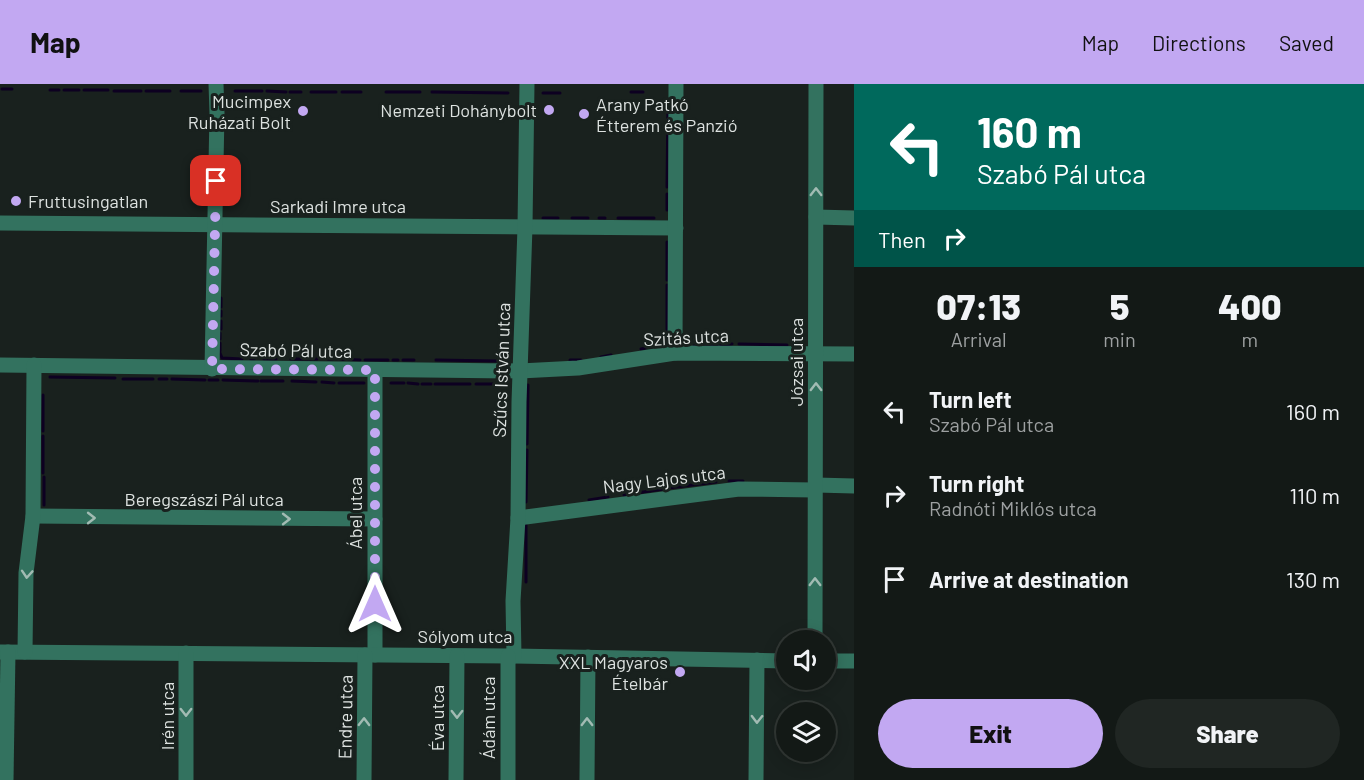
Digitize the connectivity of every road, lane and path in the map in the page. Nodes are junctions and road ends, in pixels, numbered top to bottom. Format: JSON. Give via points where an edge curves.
{"nodes":[{"id":1,"x":216,"y":84,"type":"edge"},
{"id":2,"x":527,"y":84,"type":"edge"},
{"id":3,"x":676,"y":84,"type":"edge"},
{"id":4,"x":816,"y":84,"type":"edge"},
{"id":5,"x":816,"y":217,"type":"junction"},
{"id":6,"x":854,"y":218,"type":"edge"},
{"id":7,"x":0,"y":223,"type":"edge"},
{"id":8,"x":215,"y":224,"type":"junction"},
{"id":9,"x":525,"y":227,"type":"junction"},
{"id":10,"x":676,"y":228,"type":"junction"},
{"id":11,"x":675,"y":353,"type":"junction"},
{"id":12,"x":816,"y":354,"type":"junction"},
{"id":13,"x":854,"y":354,"type":"edge"},
{"id":14,"x":0,"y":365,"type":"edge"},
{"id":15,"x":34,"y":365,"type":"junction"},
{"id":16,"x":212,"y":369,"type":"junction"},
{"id":17,"x":375,"y":370,"type":"junction"},
{"id":18,"x":520,"y":371,"type":"junction"},
{"id":19,"x":854,"y":486,"type":"edge"},
{"id":20,"x":815,"y":488,"type":"junction"},
{"id":21,"x":33,"y":516,"type":"junction"},
{"id":22,"x":518,"y":518,"type":"junction"},
{"id":23,"x":375,"y":519,"type":"junction"},
{"id":24,"x":815,"y":630,"type":"edge"},
{"id":25,"x":4,"y":652,"type":"edge"},
{"id":26,"x":25,"y":652,"type":"junction"},
{"id":27,"x":186,"y":653,"type":"junction"},
{"id":28,"x":370,"y":655,"type":"junction"},
{"id":29,"x":457,"y":656,"type":"junction"},
{"id":30,"x":511,"y":656,"type":"junction"},
{"id":31,"x":588,"y":657,"type":"junction"},
{"id":32,"x":757,"y":660,"type":"junction"},
{"id":33,"x":776,"y":661,"type":"edge"},
{"id":34,"x":836,"y":661,"type":"edge"},
{"id":35,"x":854,"y":661,"type":"edge"},
{"id":36,"x":6,"y":780,"type":"edge"},
{"id":37,"x":186,"y":780,"type":"edge"},
{"id":38,"x":364,"y":780,"type":"edge"},
{"id":39,"x":456,"y":780,"type":"edge"},
{"id":40,"x":508,"y":780,"type":"edge"},
{"id":41,"x":587,"y":780,"type":"edge"},
{"id":42,"x":756,"y":780,"type":"edge"}],
"edges":[{"from":1,"to":8,"type":"street"},
{"from":2,"to":9,"type":"street","name":"Szűcs István utca"},
{"from":3,"to":10,"type":"street"},
{"from":5,"to":4,"type":"street","name":"Józsai utca","one_way":true},
{"from":5,"to":6,"type":"street"},
{"from":5,"to":12,"type":"street","name":"Józsai utca"},
{"from":7,"to":8,"type":"street","name":"Sarkadi Imre utca"},
{"from":8,"to":9,"type":"street","name":"Sarkadi Imre utca"},
{"from":8,"to":16,"type":"street"},
{"from":9,"to":10,"type":"street","name":"Sarkadi Imre utca"},
{"from":9,"to":18,"type":"street","name":"Szűcs István utca"},
{"from":10,"to":11,"type":"street"},
{"from":11,"to":12,"type":"street","name":"Szitás utca"},
{"from":11,"to":18,"type":"street","name":"Szitás utca","via":[[578,368]]},
{"from":12,"to":13,"type":"street","name":"Szitás utca"},
{"from":20,"to":12,"type":"street","name":"Józsai utca","one_way":true},
{"from":14,"to":15,"type":"street","name":"Szabó Pál utca"},
{"from":15,"to":16,"type":"street","name":"Szabó Pál utca"},
{"from":15,"to":21,"type":"street"},
{"from":16,"to":17,"type":"street","name":"Szabó Pál utca"},
{"from":17,"to":18,"type":"street","name":"Szabó Pál utca"},
{"from":17,"to":23,"type":"street","name":"Ábel utca"},
{"from":18,"to":22,"type":"street","name":"Szűcs István utca"},
{"from":19,"to":20,"type":"street","name":"Nagy Lajos utca"},
{"from":20,"to":22,"type":"street","name":"Nagy Lajos utca","via":[[739,489]]},
{"from":24,"to":20,"type":"street","name":"Józsai utca","one_way":true},
{"from":21,"to":23,"type":"street","name":"Beregszászi Pál utca","one_way":true},
{"from":21,"to":26,"type":"street","one_way":true,"via":[[26,573]]},
{"from":22,"to":30,"type":"street","name":"Szűcs István utca"},
{"from":23,"to":28,"type":"street","name":"Ábel utca"},
{"from":25,"to":26,"type":"street","name":"Sólyom utca"},
{"from":25,"to":36,"type":"street"},
{"from":26,"to":27,"type":"street","name":"Sólyom utca"},
{"from":27,"to":28,"type":"street","name":"Sólyom utca"},
{"from":27,"to":37,"type":"street","name":"Irén utca","one_way":true},
{"from":28,"to":29,"type":"street","name":"Sólyom utca"},
{"from":38,"to":28,"type":"street","name":"Endre utca","one_way":true},
{"from":29,"to":30,"type":"street","name":"Sólyom utca"},
{"from":29,"to":39,"type":"street","name":"Éva utca","one_way":true},
{"from":30,"to":31,"type":"street","name":"Sólyom utca"},
{"from":30,"to":40,"type":"street","name":"Ádám utca"},
{"from":31,"to":32,"type":"street","name":"Sólyom utca"},
{"from":41,"to":31,"type":"street","one_way":true},
{"from":32,"to":33,"type":"street","name":"Sólyom utca"},
{"from":32,"to":42,"type":"street","one_way":true},
{"from":34,"to":35,"type":"street"}]}
